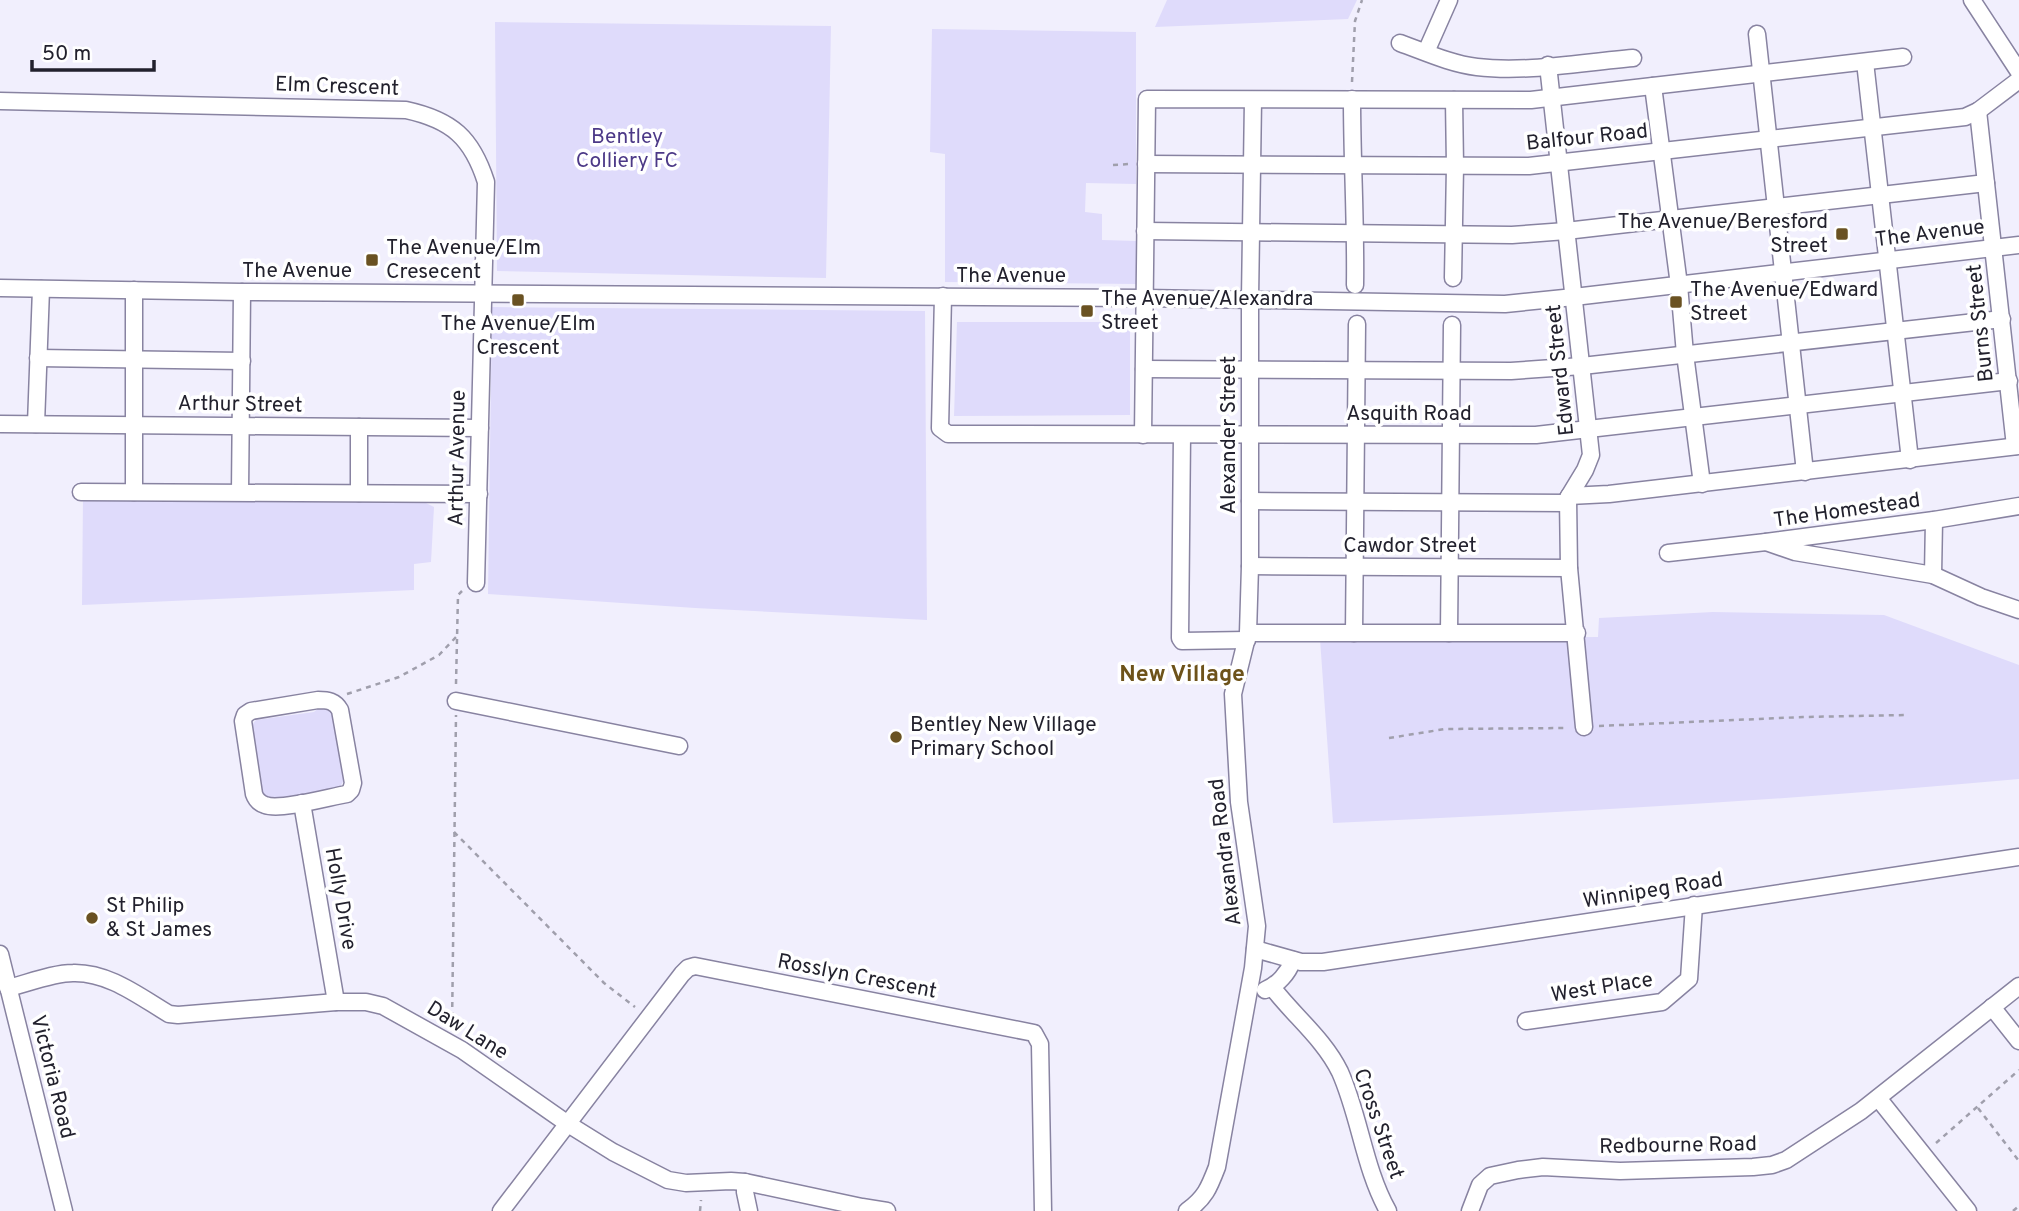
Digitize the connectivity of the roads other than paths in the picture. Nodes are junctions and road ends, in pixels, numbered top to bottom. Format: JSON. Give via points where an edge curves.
{"nodes":[{"id":1,"x":1449,"y":0,"type":"edge"},
{"id":2,"x":1972,"y":0,"type":"edge"},
{"id":3,"x":1757,"y":34,"type":"dead end"},
{"id":4,"x":1400,"y":43,"type":"dead end"},
{"id":5,"x":1426,"y":52,"type":"junction"},
{"id":6,"x":1903,"y":57,"type":"dead end"},
{"id":7,"x":1633,"y":58,"type":"dead end"},
{"id":8,"x":1865,"y":62,"type":"junction"},
{"id":9,"x":1548,"y":65,"type":"junction"},
{"id":10,"x":2019,"y":72,"type":"edge"},
{"id":11,"x":1761,"y":73,"type":"junction"},
{"id":12,"x":2019,"y":80,"type":"edge"},
{"id":13,"x":1653,"y":86,"type":"junction"},
{"id":14,"x":1552,"y":97,"type":"junction"},
{"id":15,"x":1352,"y":99,"type":"junction"},
{"id":16,"x":1253,"y":100,"type":"junction"},
{"id":17,"x":1454,"y":100,"type":"junction"},
{"id":18,"x":0,"y":101,"type":"edge"},
{"id":19,"x":1978,"y":111,"type":"junction"},
{"id":20,"x":1872,"y":128,"type":"junction"},
{"id":21,"x":1768,"y":140,"type":"junction"},
{"id":22,"x":1662,"y":152,"type":"junction"},
{"id":23,"x":1559,"y":163,"type":"junction"},
{"id":24,"x":1146,"y":164,"type":"junction"},
{"id":25,"x":1253,"y":164,"type":"junction"},
{"id":26,"x":1352,"y":164,"type":"junction"},
{"id":27,"x":1455,"y":166,"type":"junction"},
{"id":28,"x":1986,"y":183,"type":"junction"},
{"id":29,"x":1880,"y":194,"type":"junction"},
{"id":30,"x":1776,"y":205,"type":"junction"},
{"id":31,"x":1670,"y":218,"type":"junction"},
{"id":32,"x":1566,"y":230,"type":"junction"},
{"id":33,"x":1145,"y":231,"type":"junction"},
{"id":34,"x":1251,"y":232,"type":"junction"},
{"id":35,"x":1356,"y":233,"type":"junction"},
{"id":36,"x":1453,"y":233,"type":"junction"},
{"id":37,"x":2019,"y":245,"type":"edge"},
{"id":38,"x":1994,"y":248,"type":"junction"},
{"id":39,"x":1887,"y":260,"type":"junction"},
{"id":40,"x":1783,"y":272,"type":"junction"},
{"id":41,"x":1453,"y":278,"type":"dead end"},
{"id":42,"x":1355,"y":285,"type":"dead end"},
{"id":43,"x":1679,"y":285,"type":"junction"},
{"id":44,"x":0,"y":288,"type":"edge"},
{"id":45,"x":41,"y":289,"type":"junction"},
{"id":46,"x":134,"y":290,"type":"junction"},
{"id":47,"x":242,"y":292,"type":"junction"},
{"id":48,"x":483,"y":292,"type":"junction"},
{"id":49,"x":943,"y":296,"type":"junction"},
{"id":50,"x":1574,"y":297,"type":"junction"},
{"id":51,"x":1144,"y":298,"type":"junction"},
{"id":52,"x":1250,"y":299,"type":"junction"},
{"id":53,"x":2002,"y":319,"type":"junction"},
{"id":54,"x":1357,"y":324,"type":"dead end"},
{"id":55,"x":1452,"y":325,"type":"dead end"},
{"id":56,"x":1896,"y":330,"type":"junction"},
{"id":57,"x":1791,"y":341,"type":"junction"},
{"id":58,"x":2012,"y":347,"type":"edge"},
{"id":59,"x":1685,"y":354,"type":"junction"},
{"id":60,"x":38,"y":358,"type":"junction"},
{"id":61,"x":135,"y":360,"type":"junction"},
{"id":62,"x":242,"y":361,"type":"junction"},
{"id":63,"x":1582,"y":366,"type":"junction"},
{"id":64,"x":1144,"y":369,"type":"junction"},
{"id":65,"x":1250,"y":370,"type":"junction"},
{"id":66,"x":1356,"y":370,"type":"junction"},
{"id":67,"x":1452,"y":371,"type":"junction"},
{"id":68,"x":2009,"y":382,"type":"junction"},
{"id":69,"x":1903,"y":394,"type":"junction"},
{"id":70,"x":1798,"y":406,"type":"junction"},
{"id":71,"x":1693,"y":418,"type":"junction"},
{"id":72,"x":0,"y":424,"type":"edge"},
{"id":73,"x":36,"y":424,"type":"junction"},
{"id":74,"x":135,"y":425,"type":"junction"},
{"id":75,"x":242,"y":426,"type":"junction"},
{"id":76,"x":359,"y":427,"type":"junction"},
{"id":77,"x":480,"y":428,"type":"junction"},
{"id":78,"x":1589,"y":430,"type":"junction"},
{"id":79,"x":1251,"y":434,"type":"junction"},
{"id":80,"x":1143,"y":435,"type":"junction"},
{"id":81,"x":1182,"y":435,"type":"junction"},
{"id":82,"x":1355,"y":435,"type":"junction"},
{"id":83,"x":1451,"y":435,"type":"junction"},
{"id":84,"x":2017,"y":446,"type":"edge"},
{"id":85,"x":1910,"y":460,"type":"junction"},
{"id":86,"x":1805,"y":472,"type":"junction"},
{"id":87,"x":1702,"y":484,"type":"junction"},
{"id":88,"x":81,"y":492,"type":"dead end"},
{"id":89,"x":134,"y":492,"type":"junction"},
{"id":90,"x":240,"y":492,"type":"junction"},
{"id":91,"x":359,"y":493,"type":"junction"},
{"id":92,"x":479,"y":494,"type":"junction"},
{"id":93,"x":1569,"y":500,"type":"junction"},
{"id":94,"x":1250,"y":501,"type":"junction"},
{"id":95,"x":1354,"y":502,"type":"junction"},
{"id":96,"x":1450,"y":503,"type":"junction"},
{"id":97,"x":2019,"y":506,"type":"edge"},
{"id":98,"x":1934,"y":520,"type":"junction"},
{"id":99,"x":1766,"y":542,"type":"junction"},
{"id":100,"x":1668,"y":553,"type":"dead end"},
{"id":101,"x":1250,"y":566,"type":"junction"},
{"id":102,"x":1353,"y":567,"type":"junction"},
{"id":103,"x":1450,"y":568,"type":"junction"},
{"id":104,"x":1569,"y":568,"type":"junction"},
{"id":105,"x":1933,"y":575,"type":"junction"},
{"id":106,"x":476,"y":578,"type":"road end"},
{"id":107,"x":2019,"y":610,"type":"edge"},
{"id":108,"x":1354,"y":633,"type":"junction"},
{"id":109,"x":1449,"y":633,"type":"junction"},
{"id":110,"x":1577,"y":633,"type":"junction"},
{"id":111,"x":1247,"y":639,"type":"junction"},
{"id":112,"x":456,"y":701,"type":"road end"},
{"id":113,"x":1584,"y":727,"type":"road end"},
{"id":114,"x":680,"y":746,"type":"dead end"},
{"id":115,"x":302,"y":803,"type":"junction"},
{"id":116,"x":2019,"y":857,"type":"edge"},
{"id":117,"x":1694,"y":905,"type":"junction"},
{"id":118,"x":1255,"y":948,"type":"junction"},
{"id":119,"x":0,"y":954,"type":"edge"},
{"id":120,"x":1293,"y":960,"type":"junction"},
{"id":121,"x":2019,"y":986,"type":"edge"},
{"id":122,"x":1272,"y":987,"type":"junction"},
{"id":123,"x":8,"y":988,"type":"junction"},
{"id":124,"x":1249,"y":990,"type":"junction"},
{"id":125,"x":336,"y":1002,"type":"junction"},
{"id":126,"x":1992,"y":1007,"type":"junction"},
{"id":127,"x":1526,"y":1021,"type":"dead end"},
{"id":128,"x":2019,"y":1041,"type":"edge"},
{"id":129,"x":1878,"y":1098,"type":"junction"},
{"id":130,"x":568,"y":1124,"type":"junction"},
{"id":131,"x":745,"y":1182,"type":"junction"},
{"id":132,"x":64,"y":1211,"type":"edge"},
{"id":133,"x":501,"y":1211,"type":"edge"},
{"id":134,"x":749,"y":1211,"type":"edge"},
{"id":135,"x":887,"y":1211,"type":"edge"},
{"id":136,"x":1043,"y":1211,"type":"edge"},
{"id":137,"x":1187,"y":1211,"type":"edge"},
{"id":138,"x":1388,"y":1211,"type":"edge"},
{"id":139,"x":1470,"y":1211,"type":"edge"},
{"id":140,"x":1968,"y":1211,"type":"edge"}],
"edges":[{"from":1,"to":5,"type":"street"},
{"from":2,"to":10,"type":"street"},
{"from":3,"to":11,"type":"street"},
{"from":4,"to":5,"type":"street"},
{"from":5,"to":9,"type":"street","via":[[1475,66]]},
{"from":6,"to":8,"type":"street"},
{"from":7,"to":9,"type":"street"},
{"from":8,"to":11,"type":"street"},
{"from":8,"to":20,"type":"street"},
{"from":9,"to":14,"type":"street","name":"Edward Street"},
{"from":11,"to":13,"type":"street"},
{"from":11,"to":21,"type":"street"},
{"from":12,"to":19,"type":"street","name":"Balfour Road"},
{"from":13,"to":14,"type":"street"},
{"from":13,"to":22,"type":"street"},
{"from":14,"to":17,"type":"street"},
{"from":14,"to":23,"type":"street","name":"Edward Street"},
{"from":15,"to":16,"type":"street"},
{"from":15,"to":17,"type":"street"},
{"from":15,"to":26,"type":"street"},
{"from":16,"to":24,"type":"street","via":[[1147,99]]},
{"from":16,"to":25,"type":"street","name":"Alexander Street"},
{"from":17,"to":27,"type":"street"},
{"from":18,"to":48,"type":"street","name":"Elm Crescent","via":[[425,114],[458,132],[480,164],[486,182]]},
{"from":19,"to":20,"type":"street","name":"Balfour Road","via":[[1965,117]]},
{"from":19,"to":28,"type":"street","name":"Burns Street"},
{"from":20,"to":21,"type":"street","name":"Balfour Road"},
{"from":20,"to":29,"type":"street"},
{"from":21,"to":22,"type":"street","name":"Balfour Road"},
{"from":21,"to":30,"type":"street"},
{"from":22,"to":23,"type":"street","name":"Balfour Road"},
{"from":22,"to":31,"type":"street"},
{"from":23,"to":27,"type":"street","name":"Balfour Road"},
{"from":23,"to":32,"type":"street","name":"Edward Street"},
{"from":24,"to":25,"type":"street","name":"Balfour Road"},
{"from":24,"to":33,"type":"street"},
{"from":25,"to":26,"type":"street","name":"Balfour Road"},
{"from":25,"to":34,"type":"street","name":"Alexander Street"},
{"from":26,"to":27,"type":"street","name":"Balfour Road"},
{"from":26,"to":35,"type":"street"},
{"from":27,"to":36,"type":"street"},
{"from":28,"to":29,"type":"street"},
{"from":28,"to":38,"type":"street","name":"Burns Street"},
{"from":29,"to":30,"type":"street"},
{"from":29,"to":39,"type":"street"},
{"from":30,"to":31,"type":"street"},
{"from":30,"to":40,"type":"street"},
{"from":31,"to":32,"type":"street"},
{"from":31,"to":43,"type":"street"},
{"from":32,"to":36,"type":"street","via":[[1512,235]]},
{"from":32,"to":50,"type":"street","name":"Edward Street"},
{"from":33,"to":34,"type":"street"},
{"from":33,"to":51,"type":"street"},
{"from":34,"to":35,"type":"street"},
{"from":34,"to":52,"type":"street","name":"Alexander Street"},
{"from":35,"to":36,"type":"street"},
{"from":35,"to":42,"type":"street"},
{"from":36,"to":41,"type":"street"},
{"from":37,"to":38,"type":"street","name":"The Avenue"},
{"from":38,"to":39,"type":"street","name":"The Avenue"},
{"from":38,"to":53,"type":"street","name":"Burns Street"},
{"from":39,"to":40,"type":"street","name":"The Avenue"},
{"from":39,"to":56,"type":"street"},
{"from":40,"to":43,"type":"street","name":"The Avenue"},
{"from":40,"to":57,"type":"street"},
{"from":43,"to":50,"type":"street","name":"The Avenue"},
{"from":43,"to":59,"type":"street"},
{"from":44,"to":45,"type":"street","name":"The Avenue"},
{"from":45,"to":46,"type":"street","name":"The Avenue"},
{"from":45,"to":60,"type":"street"},
{"from":46,"to":47,"type":"street","name":"The Avenue"},
{"from":46,"to":61,"type":"street"},
{"from":47,"to":48,"type":"street","name":"The Avenue"},
{"from":47,"to":62,"type":"street"},
{"from":48,"to":49,"type":"street","name":"The Avenue"},
{"from":48,"to":77,"type":"street","name":"Arthur Avenue"},
{"from":49,"to":51,"type":"street","name":"The Avenue"},
{"from":49,"to":80,"type":"street","name":"Asquith Road","via":[[943,432]]},
{"from":50,"to":52,"type":"street","name":"The Avenue","via":[[1505,304]]},
{"from":50,"to":63,"type":"street","name":"Edward Street"},
{"from":51,"to":52,"type":"street","name":"The Avenue"},
{"from":51,"to":64,"type":"street"},
{"from":52,"to":65,"type":"street","name":"Alexander Street"},
{"from":53,"to":56,"type":"street"},
{"from":53,"to":58,"type":"street","name":"Burns Street"},
{"from":54,"to":66,"type":"street"},
{"from":55,"to":67,"type":"street"},
{"from":56,"to":57,"type":"street"},
{"from":56,"to":69,"type":"street"},
{"from":57,"to":59,"type":"street"},
{"from":57,"to":70,"type":"street"},
{"from":58,"to":68,"type":"street","name":"Burns Street"},
{"from":59,"to":63,"type":"street"},
{"from":59,"to":71,"type":"street"},
{"from":60,"to":61,"type":"street"},
{"from":60,"to":73,"type":"street"},
{"from":61,"to":62,"type":"street"},
{"from":61,"to":74,"type":"street"},
{"from":62,"to":75,"type":"street"},
{"from":63,"to":67,"type":"street"},
{"from":63,"to":78,"type":"street","name":"Edward Street"},
{"from":64,"to":65,"type":"street"},
{"from":64,"to":80,"type":"street"},
{"from":65,"to":66,"type":"street"},
{"from":65,"to":79,"type":"street","name":"Alexander Street"},
{"from":66,"to":67,"type":"street"},
{"from":66,"to":82,"type":"street"},
{"from":67,"to":83,"type":"street"},
{"from":68,"to":69,"type":"street","name":"Asquith Road"},
{"from":68,"to":84,"type":"street","name":"Burns Street"},
{"from":69,"to":70,"type":"street","name":"Asquith Road"},
{"from":69,"to":85,"type":"street"},
{"from":70,"to":71,"type":"street","name":"Asquith Road"},
{"from":70,"to":86,"type":"street"},
{"from":71,"to":78,"type":"street","name":"Asquith Road"},
{"from":71,"to":87,"type":"street"},
{"from":72,"to":73,"type":"street","name":"Arthur Street"},
{"from":73,"to":74,"type":"street","name":"Arthur Street"},
{"from":74,"to":75,"type":"street","name":"Arthur Street"},
{"from":74,"to":89,"type":"street"},
{"from":75,"to":76,"type":"street","name":"Arthur Street"},
{"from":75,"to":90,"type":"street"},
{"from":76,"to":77,"type":"street","name":"Arthur Street"},
{"from":76,"to":91,"type":"street"},
{"from":77,"to":92,"type":"street","name":"Arthur Avenue"},
{"from":78,"to":83,"type":"street","name":"Asquith Road"},
{"from":78,"to":93,"type":"street","name":"Edward Street","via":[[1591,455]]},
{"from":79,"to":81,"type":"street","name":"Asquith Road"},
{"from":79,"to":82,"type":"street","name":"Asquith Road"},
{"from":79,"to":94,"type":"street","name":"Alexander Street"},
{"from":80,"to":81,"type":"street","name":"Asquith Road"},
{"from":81,"to":111,"type":"street","via":[[1180,638]]},
{"from":82,"to":83,"type":"street","name":"Asquith Road"},
{"from":82,"to":95,"type":"street"},
{"from":83,"to":96,"type":"street"},
{"from":84,"to":85,"type":"street"},
{"from":85,"to":86,"type":"street"},
{"from":86,"to":87,"type":"street"},
{"from":87,"to":93,"type":"street"},
{"from":88,"to":89,"type":"street"},
{"from":89,"to":90,"type":"street"},
{"from":90,"to":91,"type":"street"},
{"from":91,"to":92,"type":"street"},
{"from":92,"to":106,"type":"street","name":"Arthur Avenue"},
{"from":93,"to":96,"type":"street"},
{"from":93,"to":104,"type":"street"},
{"from":94,"to":95,"type":"street"},
{"from":94,"to":101,"type":"street","name":"Alexander Street"},
{"from":95,"to":96,"type":"street"},
{"from":95,"to":102,"type":"street"},
{"from":96,"to":103,"type":"street"},
{"from":97,"to":98,"type":"street","name":"The Homestead"},
{"from":98,"to":99,"type":"street","name":"The Homestead"},
{"from":98,"to":105,"type":"street"},
{"from":99,"to":100,"type":"street"},
{"from":99,"to":105,"type":"street","name":"The Homestead","via":[[1795,552]]},
{"from":101,"to":102,"type":"street","name":"Cawdor Street"},
{"from":101,"to":111,"type":"street","name":"Alexander Street"},
{"from":102,"to":103,"type":"street","name":"Cawdor Street"},
{"from":102,"to":108,"type":"street"},
{"from":103,"to":104,"type":"street","name":"Cawdor Street"},
{"from":103,"to":109,"type":"street"},
{"from":104,"to":110,"type":"street"},
{"from":105,"to":107,"type":"street","name":"The Homestead"},
{"from":108,"to":109,"type":"street"},
{"from":108,"to":111,"type":"street"},
{"from":109,"to":110,"type":"street"},
{"from":110,"to":113,"type":"street"},
{"from":111,"to":118,"type":"street","name":"Alexandra Road","via":[[1233,694],[1239,802],[1257,926]]},
{"from":112,"to":114,"type":"street"},
{"from":115,"to":115,"type":"street","via":[[268,807],[257,800],[243,721],[251,711],[327,700],[340,710],[351,790]]},
{"from":115,"to":125,"type":"street","name":"Holly Drive"},
{"from":116,"to":117,"type":"street","name":"Winnipeg Road"},
{"from":117,"to":120,"type":"street","name":"Winnipeg Road","via":[[1323,962]]},
{"from":117,"to":127,"type":"street","name":"West Place","via":[[1689,979],[1662,1002]]},
{"from":118,"to":120,"type":"street","name":"Winnipeg Road"},
{"from":118,"to":124,"type":"street","name":"Alexandra Road"},
{"from":119,"to":123,"type":"street","name":"Victoria Road"},
{"from":120,"to":122,"type":"street"},
{"from":121,"to":126,"type":"street","name":"Redbourne Road"},
{"from":122,"to":124,"type":"street"},
{"from":122,"to":138,"type":"street","name":"Cross Street","via":[[1329,1052],[1339,1070]]},
{"from":123,"to":125,"type":"street","name":"Daw Lane","via":[[71,973],[89,974],[107,978],[178,1015]]},
{"from":123,"to":132,"type":"street","name":"Victoria Road"},
{"from":124,"to":137,"type":"street","name":"Alexandra Road","via":[[1217,1167],[1201,1201]]},
{"from":125,"to":130,"type":"street","name":"Daw Lane","via":[[383,1006],[452,1045]]},
{"from":126,"to":128,"type":"street"},
{"from":126,"to":129,"type":"street","name":"Redbourne Road"},
{"from":129,"to":139,"type":"street","name":"Redbourne Road","via":[[1772,1165],[1518,1170],[1490,1176],[1480,1185]]},
{"from":129,"to":140,"type":"street"},
{"from":130,"to":131,"type":"street","name":"Daw Lane","via":[[668,1180]]},
{"from":130,"to":133,"type":"street","name":"Rosslyn Crescent"},
{"from":130,"to":136,"type":"street","name":"Rosslyn Crescent","via":[[682,974],[695,967],[1034,1032],[1040,1044]]},
{"from":131,"to":134,"type":"street"},
{"from":131,"to":135,"type":"street","name":"Daw Lane"}]}
